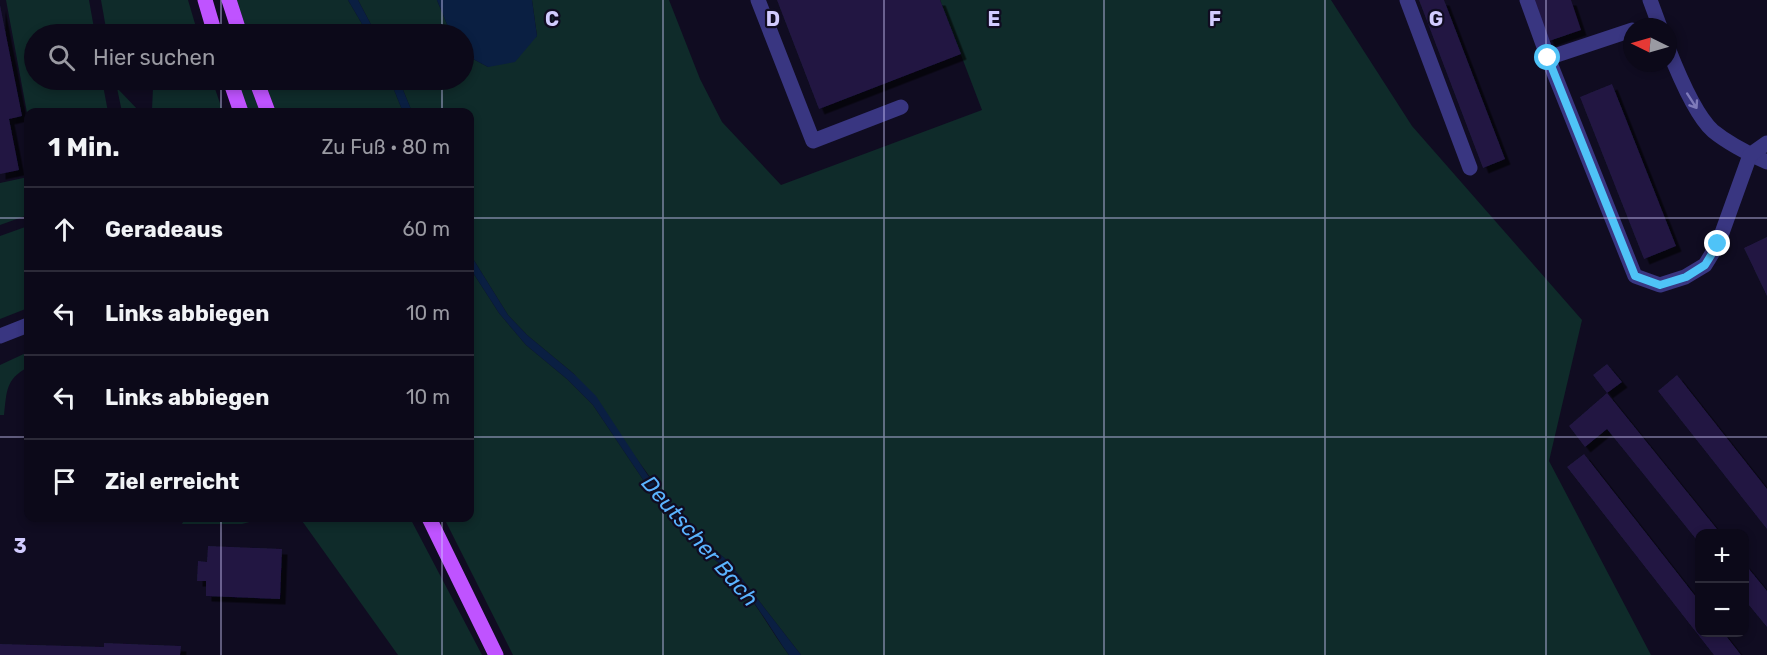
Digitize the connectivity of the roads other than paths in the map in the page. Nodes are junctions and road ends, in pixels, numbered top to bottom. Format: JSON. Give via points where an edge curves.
{"nodes":[{"id":1,"x":205,"y":0,"type":"edge"},
{"id":2,"x":229,"y":0,"type":"edge"},
{"id":3,"x":758,"y":0,"type":"edge"},
{"id":4,"x":1407,"y":0,"type":"edge"},
{"id":5,"x":1527,"y":0,"type":"edge"},
{"id":6,"x":1651,"y":0,"type":"edge"},
{"id":7,"x":1657,"y":18,"type":"edge"},
{"id":8,"x":212,"y":24,"type":"edge"},
{"id":9,"x":237,"y":24,"type":"edge"},
{"id":10,"x":1623,"y":33,"type":"edge"},
{"id":11,"x":1548,"y":58,"type":"junction"},
{"id":12,"x":1677,"y":70,"type":"edge"},
{"id":13,"x":233,"y":90,"type":"edge"},
{"id":14,"x":260,"y":90,"type":"edge"},
{"id":15,"x":901,"y":107,"type":"dead end"},
{"id":16,"x":240,"y":108,"type":"edge"},
{"id":17,"x":266,"y":108,"type":"edge"},
{"id":18,"x":1767,"y":143,"type":"edge"},
{"id":19,"x":1750,"y":155,"type":"junction"},
{"id":20,"x":1767,"y":162,"type":"edge"},
{"id":21,"x":1470,"y":168,"type":"dead end"},
{"id":22,"x":24,"y":327,"type":"edge"},
{"id":23,"x":0,"y":336,"type":"edge"},
{"id":24,"x":431,"y":522,"type":"edge"},
{"id":25,"x":496,"y":655,"type":"edge"}],
"edges":[{"from":1,"to":8,"type":"main road"},
{"from":2,"to":9,"type":"main road"},
{"from":3,"to":15,"type":"street","via":[[813,141]]},
{"from":4,"to":21,"type":"street"},
{"from":5,"to":11,"type":"street"},
{"from":6,"to":7,"type":"street"},
{"from":10,"to":11,"type":"street"},
{"from":11,"to":19,"type":"street","via":[[1635,276],[1660,285],[1686,277],[1705,265],[1718,244]]},
{"from":12,"to":19,"type":"street","one_way":true,"via":[[1688,96],[1712,130]]},
{"from":13,"to":16,"type":"main road"},
{"from":14,"to":17,"type":"main road"},
{"from":18,"to":19,"type":"street"},
{"from":19,"to":20,"type":"street"},
{"from":22,"to":23,"type":"street"},
{"from":24,"to":25,"type":"main road"}]}
